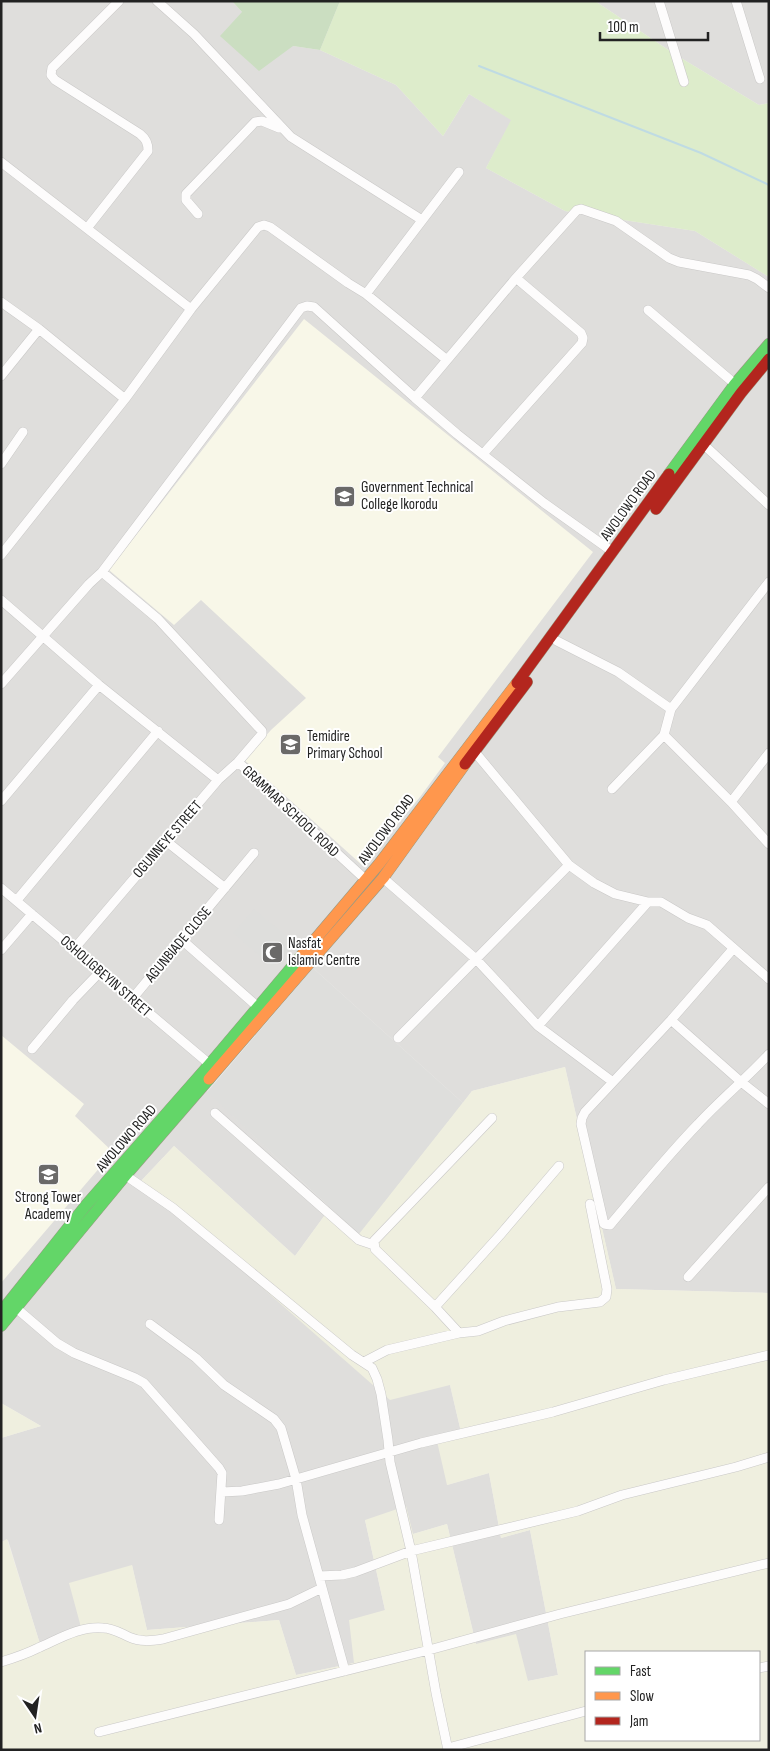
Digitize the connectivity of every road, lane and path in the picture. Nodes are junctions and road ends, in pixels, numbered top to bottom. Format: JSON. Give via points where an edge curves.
{"nodes":[{"id":1,"x":119,"y":1,"type":"edge"},
{"id":2,"x":157,"y":1,"type":"edge"},
{"id":3,"x":659,"y":1,"type":"edge"},
{"id":4,"x":736,"y":1,"type":"edge"},
{"id":5,"x":760,"y":79,"type":"dead end"},
{"id":6,"x":684,"y":82,"type":"dead end"},
{"id":7,"x":284,"y":130,"type":"junction"},
{"id":8,"x":1,"y":162,"type":"edge"},
{"id":9,"x":459,"y":172,"type":"dead end"},
{"id":10,"x":198,"y":214,"type":"dead end"},
{"id":11,"x":422,"y":220,"type":"junction"},
{"id":12,"x":88,"y":228,"type":"junction"},
{"id":13,"x":516,"y":278,"type":"junction"},
{"id":14,"x":769,"y":288,"type":"edge"},
{"id":15,"x":366,"y":294,"type":"junction"},
{"id":16,"x":1,"y":302,"type":"edge"},
{"id":17,"x":191,"y":309,"type":"junction"},
{"id":18,"x":648,"y":310,"type":"dead end"},
{"id":19,"x":40,"y":329,"type":"junction"},
{"id":20,"x":769,"y":344,"type":"edge"},
{"id":21,"x":769,"y":358,"type":"edge"},
{"id":22,"x":447,"y":360,"type":"junction"},
{"id":23,"x":1,"y":376,"type":"edge"},
{"id":24,"x":735,"y":384,"type":"junction"},
{"id":25,"x":415,"y":398,"type":"junction"},
{"id":26,"x":125,"y":399,"type":"junction"},
{"id":27,"x":23,"y":432,"type":"dead end"},
{"id":28,"x":703,"y":444,"type":"junction"},
{"id":29,"x":484,"y":454,"type":"junction"},
{"id":30,"x":1,"y":464,"type":"edge"},
{"id":31,"x":769,"y":505,"type":"edge"},
{"id":32,"x":613,"y":552,"type":"junction"},
{"id":33,"x":1,"y":555,"type":"edge"},
{"id":34,"x":102,"y":572,"type":"junction"},
{"id":35,"x":769,"y":582,"type":"edge"},
{"id":36,"x":1,"y":600,"type":"edge"},
{"id":37,"x":43,"y":636,"type":"junction"},
{"id":38,"x":557,"y":641,"type":"junction"},
{"id":39,"x":1,"y":684,"type":"edge"},
{"id":40,"x":99,"y":685,"type":"junction"},
{"id":41,"x":671,"y":709,"type":"junction"},
{"id":42,"x":490,"y":724,"type":"junction"},
{"id":43,"x":158,"y":731,"type":"junction"},
{"id":44,"x":664,"y":734,"type":"junction"},
{"id":45,"x":474,"y":751,"type":"junction"},
{"id":46,"x":769,"y":753,"type":"edge"},
{"id":47,"x":238,"y":762,"type":"junction"},
{"id":48,"x":218,"y":780,"type":"junction"},
{"id":49,"x":612,"y":788,"type":"dead end"},
{"id":50,"x":1,"y":801,"type":"edge"},
{"id":51,"x":731,"y":802,"type":"junction"},
{"id":52,"x":166,"y":841,"type":"junction"},
{"id":53,"x":769,"y":844,"type":"edge"},
{"id":54,"x":254,"y":853,"type":"dead end"},
{"id":55,"x":569,"y":865,"type":"junction"},
{"id":56,"x":383,"y":878,"type":"junction"},
{"id":57,"x":366,"y":880,"type":"junction"},
{"id":58,"x":1,"y":888,"type":"edge"},
{"id":59,"x":225,"y":888,"type":"junction"},
{"id":60,"x":16,"y":900,"type":"junction"},
{"id":61,"x":648,"y":902,"type":"junction"},
{"id":62,"x":32,"y":914,"type":"junction"},
{"id":63,"x":182,"y":940,"type":"junction"},
{"id":64,"x":74,"y":949,"type":"junction"},
{"id":65,"x":1,"y":950,"type":"edge"},
{"id":66,"x":733,"y":950,"type":"junction"},
{"id":67,"x":476,"y":959,"type":"junction"},
{"id":68,"x":100,"y":972,"type":"junction"},
{"id":69,"x":769,"y":979,"type":"edge"},
{"id":70,"x":132,"y":999,"type":"junction"},
{"id":71,"x":258,"y":1007,"type":"junction"},
{"id":72,"x":671,"y":1020,"type":"junction"},
{"id":73,"x":538,"y":1026,"type":"junction"},
{"id":74,"x":398,"y":1038,"type":"dead end"},
{"id":75,"x":32,"y":1049,"type":"dead end"},
{"id":76,"x":769,"y":1054,"type":"edge"},
{"id":77,"x":213,"y":1068,"type":"junction"},
{"id":78,"x":740,"y":1081,"type":"junction"},
{"id":79,"x":613,"y":1082,"type":"junction"},
{"id":80,"x":769,"y":1104,"type":"edge"},
{"id":81,"x":215,"y":1113,"type":"dead end"},
{"id":82,"x":492,"y":1118,"type":"dead end"},
{"id":83,"x":560,"y":1166,"type":"dead end"},
{"id":84,"x":121,"y":1173,"type":"junction"},
{"id":85,"x":769,"y":1187,"type":"edge"},
{"id":86,"x":590,"y":1204,"type":"dead end"},
{"id":87,"x":374,"y":1245,"type":"junction"},
{"id":88,"x":688,"y":1277,"type":"dead end"},
{"id":89,"x":435,"y":1307,"type":"junction"},
{"id":90,"x":16,"y":1308,"type":"junction"},
{"id":91,"x":1,"y":1312,"type":"edge"},
{"id":92,"x":150,"y":1324,"type":"dead end"},
{"id":93,"x":1,"y":1326,"type":"edge"},
{"id":94,"x":459,"y":1333,"type":"junction"},
{"id":95,"x":769,"y":1355,"type":"edge"},
{"id":96,"x":364,"y":1362,"type":"junction"},
{"id":97,"x":389,"y":1453,"type":"junction"},
{"id":98,"x":769,"y":1457,"type":"edge"},
{"id":99,"x":296,"y":1479,"type":"junction"},
{"id":100,"x":222,"y":1492,"type":"junction"},
{"id":101,"x":219,"y":1520,"type":"dead end"},
{"id":102,"x":411,"y":1551,"type":"junction"},
{"id":103,"x":769,"y":1563,"type":"edge"},
{"id":104,"x":319,"y":1576,"type":"junction"},
{"id":105,"x":322,"y":1588,"type":"junction"},
{"id":106,"x":429,"y":1650,"type":"junction"},
{"id":107,"x":1,"y":1662,"type":"edge"},
{"id":108,"x":345,"y":1671,"type":"junction"},
{"id":109,"x":585,"y":1711,"type":"edge"},
{"id":110,"x":99,"y":1732,"type":"dead end"},
{"id":111,"x":448,"y":1749,"type":"edge"}],
"edges":[{"from":1,"to":12,"type":"street","via":[[52,68],[51,75],[140,134],[148,144],[148,151]]},
{"from":2,"to":7,"type":"street","via":[[194,34]]},
{"from":3,"to":6,"type":"street"},
{"from":4,"to":5,"type":"street"},
{"from":7,"to":10,"type":"street","via":[[262,121],[252,124],[186,194],[186,200]]},
{"from":7,"to":11,"type":"street"},
{"from":8,"to":12,"type":"street"},
{"from":9,"to":11,"type":"street"},
{"from":11,"to":15,"type":"street"},
{"from":12,"to":17,"type":"street"},
{"from":13,"to":14,"type":"street","via":[[580,209],[616,220],[669,258],[750,275]]},
{"from":13,"to":22,"type":"street"},
{"from":13,"to":29,"type":"street","via":[[583,338]]},
{"from":15,"to":17,"type":"street","via":[[264,225],[258,228]]},
{"from":15,"to":22,"type":"street"},
{"from":16,"to":19,"type":"street"},
{"from":17,"to":26,"type":"street"},
{"from":18,"to":24,"type":"street"},
{"from":19,"to":23,"type":"street"},
{"from":19,"to":26,"type":"street"},
{"from":20,"to":24,"type":"main road","name":"AWOLOWO ROAD"},
{"from":21,"to":28,"type":"main road","name":"AWOLOWO ROAD"},
{"from":22,"to":25,"type":"street"},
{"from":24,"to":32,"type":"main road","name":"AWOLOWO ROAD"},
{"from":25,"to":29,"type":"street"},
{"from":25,"to":34,"type":"street","via":[[314,307],[301,308]]},
{"from":26,"to":33,"type":"street"},
{"from":27,"to":30,"type":"street"},
{"from":28,"to":31,"type":"street"},
{"from":28,"to":38,"type":"main road","name":"AWOLOWO ROAD"},
{"from":29,"to":32,"type":"street","via":[[544,503]]},
{"from":32,"to":42,"type":"main road","name":"AWOLOWO ROAD"},
{"from":34,"to":37,"type":"street"},
{"from":34,"to":47,"type":"street","name":"OGUNNEYE STREET","via":[[158,619],[262,731]]},
{"from":35,"to":41,"type":"street"},
{"from":36,"to":37,"type":"street"},
{"from":37,"to":39,"type":"street"},
{"from":37,"to":40,"type":"street"},
{"from":38,"to":41,"type":"street","via":[[618,672]]},
{"from":38,"to":42,"type":"main road","name":"AWOLOWO ROAD"},
{"from":40,"to":43,"type":"street"},
{"from":40,"to":50,"type":"street"},
{"from":41,"to":44,"type":"street"},
{"from":42,"to":45,"type":"main road","name":"AWOLOWO ROAD"},
{"from":42,"to":57,"type":"main road","name":"AWOLOWO ROAD"},
{"from":43,"to":48,"type":"street"},
{"from":43,"to":60,"type":"street"},
{"from":44,"to":49,"type":"street"},
{"from":44,"to":51,"type":"street"},
{"from":45,"to":55,"type":"street"},
{"from":45,"to":56,"type":"main road","name":"AWOLOWO ROAD"},
{"from":46,"to":51,"type":"street"},
{"from":47,"to":48,"type":"street","name":"OGUNNEYE STREET"},
{"from":47,"to":57,"type":"street","name":"GRAMMAR SCHOOL ROAD"},
{"from":48,"to":52,"type":"street","name":"OGUNNEYE STREET"},
{"from":51,"to":53,"type":"street"},
{"from":52,"to":59,"type":"street"},
{"from":52,"to":64,"type":"street","name":"OGUNNEYE STREET"},
{"from":54,"to":59,"type":"street","name":"AGUNBIADE CLOSE"},
{"from":55,"to":61,"type":"street","via":[[615,894]]},
{"from":55,"to":67,"type":"street"},
{"from":56,"to":67,"type":"street"},
{"from":56,"to":77,"type":"main road","name":"AWOLOWO ROAD"},
{"from":57,"to":71,"type":"main road","name":"AWOLOWO ROAD"},
{"from":58,"to":60,"type":"street","name":"OSHOLIGBEYIN STREET"},
{"from":59,"to":63,"type":"street","name":"AGUNBIADE CLOSE"},
{"from":60,"to":62,"type":"street","name":"OSHOLIGBEYIN STREET"},
{"from":61,"to":66,"type":"street","via":[[661,902],[707,925]]},
{"from":61,"to":73,"type":"street"},
{"from":62,"to":64,"type":"street","name":"OSHOLIGBEYIN STREET"},
{"from":62,"to":65,"type":"street"},
{"from":63,"to":70,"type":"street","name":"AGUNBIADE CLOSE"},
{"from":63,"to":71,"type":"street"},
{"from":64,"to":68,"type":"street","name":"OSHOLIGBEYIN STREET"},
{"from":66,"to":69,"type":"street"},
{"from":66,"to":72,"type":"street"},
{"from":67,"to":73,"type":"street"},
{"from":67,"to":74,"type":"street"},
{"from":68,"to":70,"type":"street","name":"OSHOLIGBEYIN STREET"},
{"from":68,"to":75,"type":"street"},
{"from":70,"to":77,"type":"street","name":"OSHOLIGBEYIN STREET"},
{"from":71,"to":77,"type":"main road","name":"AWOLOWO ROAD"},
{"from":72,"to":78,"type":"street"},
{"from":72,"to":79,"type":"street"},
{"from":73,"to":79,"type":"street"},
{"from":76,"to":78,"type":"street"},
{"from":77,"to":84,"type":"main road","name":"AWOLOWO ROAD"},
{"from":78,"to":79,"type":"street","via":[[692,1130],[610,1225],[604,1224],[602,1218],[581,1124],[585,1112]]},
{"from":78,"to":80,"type":"street"},
{"from":81,"to":87,"type":"street","via":[[359,1240]]},
{"from":82,"to":87,"type":"street","via":[[374,1241]]},
{"from":83,"to":89,"type":"street"},
{"from":84,"to":90,"type":"main road","name":"AWOLOWO ROAD"},
{"from":84,"to":91,"type":"main road","name":"AWOLOWO ROAD","via":[[87,1204]]},
{"from":84,"to":96,"type":"street","via":[[173,1208]]},
{"from":85,"to":88,"type":"street"},
{"from":86,"to":94,"type":"street","via":[[606,1297],[600,1302],[558,1307],[478,1331]]},
{"from":87,"to":89,"type":"street"},
{"from":89,"to":94,"type":"street"},
{"from":90,"to":93,"type":"main road","name":"AWOLOWO ROAD"},
{"from":90,"to":100,"type":"street","via":[[57,1343],[74,1353],[144,1383],[220,1468]]},
{"from":92,"to":99,"type":"street","via":[[196,1358],[224,1385],[274,1419],[282,1428]]},
{"from":94,"to":96,"type":"street","via":[[387,1350]]},
{"from":95,"to":97,"type":"street"},
{"from":96,"to":97,"type":"street","via":[[372,1368],[377,1379]]},
{"from":97,"to":99,"type":"street"},
{"from":97,"to":102,"type":"street"},
{"from":98,"to":102,"type":"street","via":[[622,1495],[578,1510]]},
{"from":99,"to":100,"type":"street"},
{"from":99,"to":104,"type":"street"},
{"from":100,"to":101,"type":"street"},
{"from":102,"to":104,"type":"street","via":[[355,1572]]},
{"from":102,"to":106,"type":"street"},
{"from":103,"to":106,"type":"street"},
{"from":104,"to":105,"type":"street"},
{"from":105,"to":107,"type":"street","via":[[289,1604],[163,1640],[149,1642],[105,1628],[92,1628],[78,1630]]},
{"from":105,"to":108,"type":"street"},
{"from":106,"to":108,"type":"street"},
{"from":106,"to":111,"type":"street"},
{"from":108,"to":110,"type":"street"},
{"from":109,"to":111,"type":"street"}]}
